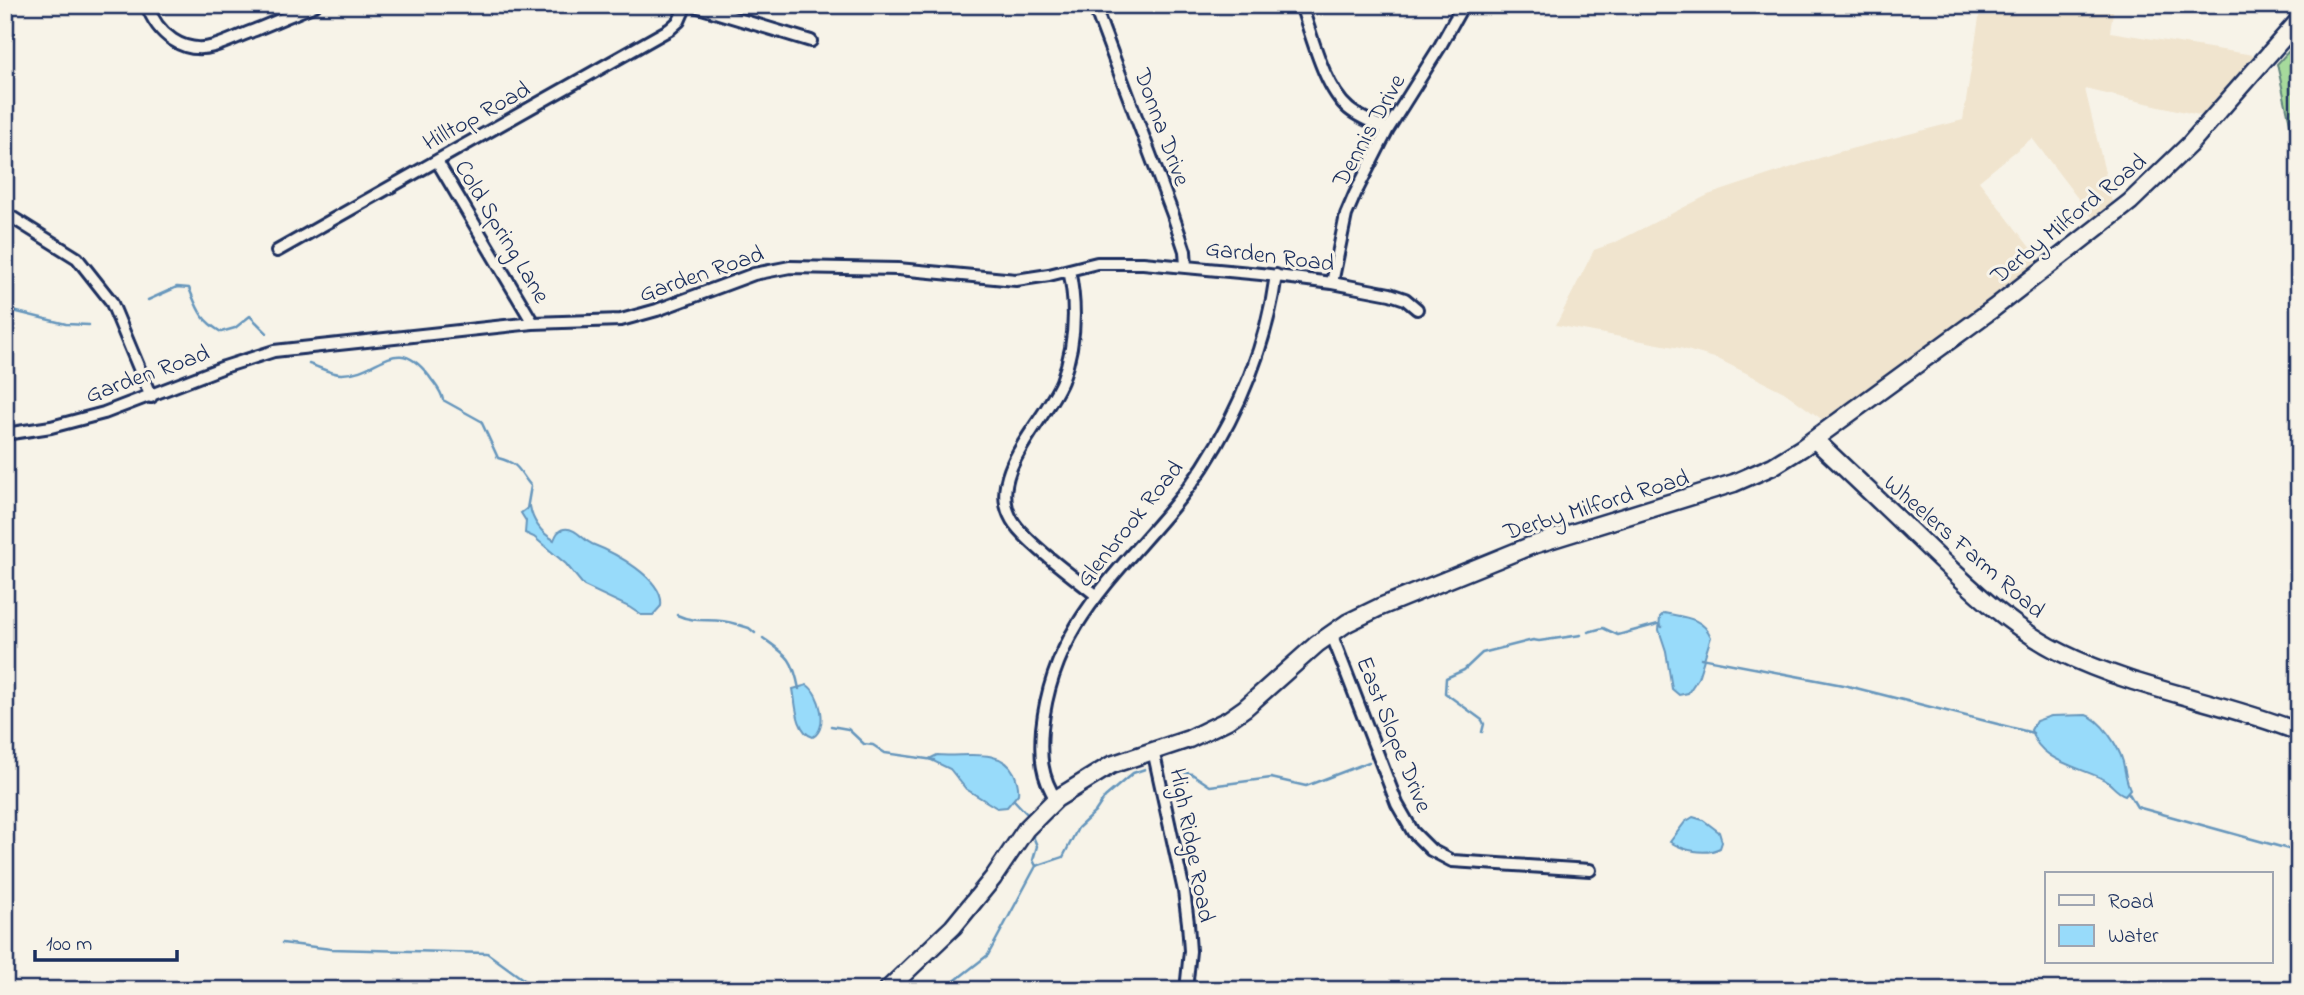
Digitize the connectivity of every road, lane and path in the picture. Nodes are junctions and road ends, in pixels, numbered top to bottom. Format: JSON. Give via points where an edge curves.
{"nodes":[{"id":1,"x":147,"y":5,"type":"edge"},
{"id":2,"x":316,"y":5,"type":"edge"},
{"id":3,"x":686,"y":5,"type":"edge"},
{"id":4,"x":692,"y":5,"type":"edge"},
{"id":5,"x":1094,"y":5,"type":"edge"},
{"id":6,"x":1301,"y":5,"type":"edge"},
{"id":7,"x":1463,"y":5,"type":"edge"},
{"id":8,"x":2299,"y":20,"type":"edge"},
{"id":9,"x":811,"y":41,"type":"dead end"},
{"id":10,"x":1388,"y":130,"type":"junction"},
{"id":11,"x":437,"y":161,"type":"junction"},
{"id":12,"x":5,"y":213,"type":"edge"},
{"id":13,"x":277,"y":250,"type":"dead end"},
{"id":14,"x":1186,"y":266,"type":"junction"},
{"id":15,"x":1069,"y":270,"type":"junction"},
{"id":16,"x":1276,"y":275,"type":"junction"},
{"id":17,"x":1332,"y":283,"type":"junction"},
{"id":18,"x":1417,"y":309,"type":"dead end"},
{"id":19,"x":533,"y":323,"type":"junction"},
{"id":20,"x":151,"y":397,"type":"junction"},
{"id":21,"x":5,"y":434,"type":"edge"},
{"id":22,"x":1814,"y":439,"type":"junction"},
{"id":23,"x":1096,"y":595,"type":"junction"},
{"id":24,"x":1331,"y":633,"type":"junction"},
{"id":25,"x":2299,"y":732,"type":"edge"},
{"id":26,"x":1153,"y":750,"type":"junction"},
{"id":27,"x":1056,"y":799,"type":"junction"},
{"id":28,"x":1590,"y":870,"type":"dead end"},
{"id":29,"x":887,"y":990,"type":"edge"},
{"id":30,"x":1185,"y":990,"type":"edge"}],
"edges":[{"from":1,"to":2,"type":"street","via":[[160,30],[192,48],[212,47]]},
{"from":3,"to":11,"type":"street","name":"Hilltop Road","via":[[670,29]]},
{"from":4,"to":9,"type":"street"},
{"from":5,"to":14,"type":"street","name":"Donna Drive","via":[[1173,215]]},
{"from":6,"to":10,"type":"street","via":[[1340,99]]},
{"from":7,"to":10,"type":"street","name":"Dennis Drive"},
{"from":8,"to":22,"type":"main road","name":"Derby Milford Road","via":[[2189,145],[2130,202]]},
{"from":10,"to":17,"type":"street","name":"Dennis Drive","via":[[1346,215]]},
{"from":11,"to":13,"type":"street","name":"Hilltop Road"},
{"from":11,"to":19,"type":"street","name":"Cold Spring Lane"},
{"from":12,"to":20,"type":"street","via":[[77,258],[111,301]]},
{"from":14,"to":15,"type":"street","name":"Garden Road","via":[[1116,262]]},
{"from":14,"to":16,"type":"street","name":"Garden Road"},
{"from":15,"to":19,"type":"street","name":"Garden Road","via":[[1008,280],[854,267],[773,269],[635,317]]},
{"from":15,"to":23,"type":"street","via":[[1075,319],[1062,381],[1015,458],[1004,489],[1008,514],[1021,532]]},
{"from":16,"to":17,"type":"street","name":"Garden Road"},
{"from":16,"to":23,"type":"street","name":"Glenbrook Road","via":[[1253,367],[1220,439],[1174,505]]},
{"from":17,"to":18,"type":"street","name":"Garden Road","via":[[1390,294]]},
{"from":19,"to":20,"type":"street","name":"Garden Road","via":[[274,351]]},
{"from":20,"to":21,"type":"street","name":"Garden Road","via":[[74,422]]},
{"from":22,"to":24,"type":"main road","name":"Derby Milford Road","via":[[1773,466],[1734,483],[1530,546],[1380,607]]},
{"from":22,"to":25,"type":"main road","name":"Wheelers Farm Road","via":[[1954,572],[2024,631],[2111,673],[2257,715]]},
{"from":23,"to":27,"type":"street","name":"Glenbrook Road","via":[[1066,645],[1043,720],[1041,765]]},
{"from":24,"to":26,"type":"main road","name":"Derby Milford Road","via":[[1228,720]]},
{"from":24,"to":28,"type":"street","name":"East Slope Drive","via":[[1397,804],[1413,832],[1431,850],[1452,861]]},
{"from":26,"to":27,"type":"main road","name":"Derby Milford Road","via":[[1111,765]]},
{"from":26,"to":30,"type":"street","name":"High Ridge Road","via":[[1184,891],[1190,951]]},
{"from":27,"to":29,"type":"main road","name":"Derby Milford Road","via":[[1026,830],[953,927]]}]}
